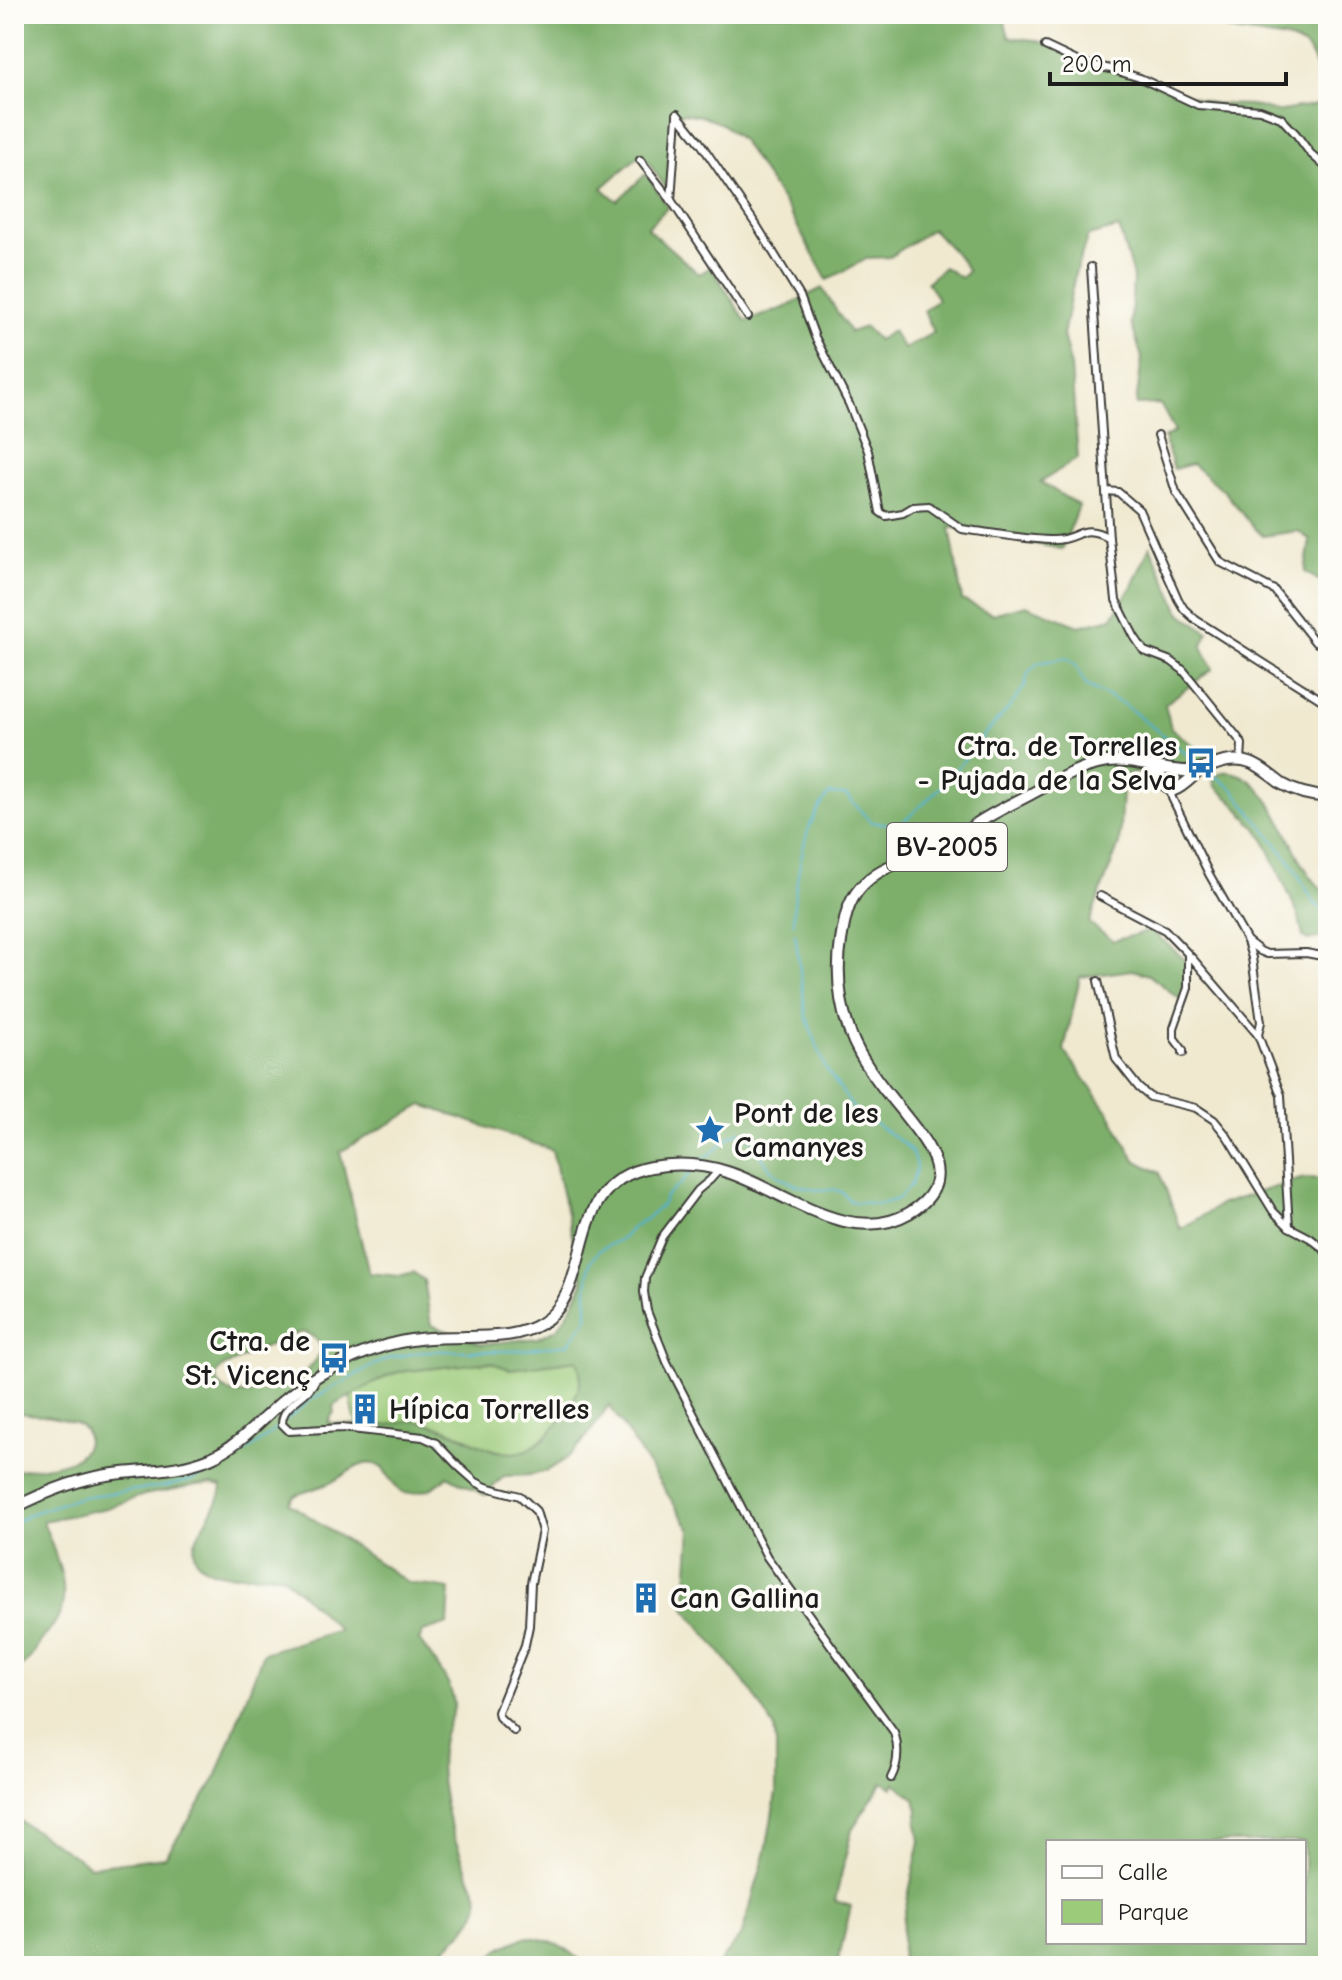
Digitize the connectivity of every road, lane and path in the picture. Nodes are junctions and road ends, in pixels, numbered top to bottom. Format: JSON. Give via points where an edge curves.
{"nodes":[{"id":1,"x":1045,"y":46,"type":"dead end"},
{"id":2,"x":640,"y":160,"type":"dead end"},
{"id":3,"x":1328,"y":169,"type":"edge"},
{"id":4,"x":671,"y":200,"type":"junction"},
{"id":5,"x":1091,"y":267,"type":"dead end"},
{"id":6,"x":748,"y":317,"type":"dead end"},
{"id":7,"x":1158,"y":435,"type":"dead end"},
{"id":8,"x":1106,"y":491,"type":"junction"},
{"id":9,"x":1109,"y":538,"type":"junction"},
{"id":10,"x":1328,"y":648,"type":"edge"},
{"id":11,"x":1328,"y":704,"type":"edge"},
{"id":12,"x":1241,"y":761,"type":"junction"},
{"id":13,"x":1151,"y":767,"type":"junction"},
{"id":14,"x":1203,"y":768,"type":"junction"},
{"id":15,"x":1175,"y":770,"type":"junction"},
{"id":16,"x":1184,"y":783,"type":"junction"},
{"id":17,"x":1166,"y":784,"type":"junction"},
{"id":18,"x":1328,"y":797,"type":"edge"},
{"id":19,"x":1100,"y":896,"type":"dead end"},
{"id":20,"x":1247,"y":941,"type":"junction"},
{"id":21,"x":1188,"y":954,"type":"junction"},
{"id":22,"x":1328,"y":959,"type":"edge"},
{"id":23,"x":1098,"y":981,"type":"dead end"},
{"id":24,"x":1258,"y":1035,"type":"junction"},
{"id":25,"x":1183,"y":1053,"type":"dead end"},
{"id":26,"x":719,"y":1170,"type":"junction"},
{"id":27,"x":1289,"y":1227,"type":"junction"},
{"id":28,"x":1328,"y":1257,"type":"edge"},
{"id":29,"x":316,"y":1377,"type":"junction"},
{"id":30,"x":14,"y":1508,"type":"edge"},
{"id":31,"x":514,"y":1731,"type":"dead end"},
{"id":32,"x":891,"y":1778,"type":"dead end"}],
"edges":[{"from":1,"to":3,"type":"street","via":[[1081,63],[1140,78],[1198,105],[1260,110],[1281,118]]},
{"from":2,"to":4,"type":"street"},
{"from":4,"to":6,"type":"street"},
{"from":4,"to":9,"type":"street","via":[[677,114],[800,296],[868,451],[880,512],[886,516],[929,506],[962,529],[1058,540],[1095,531]]},
{"from":5,"to":8,"type":"street"},
{"from":7,"to":10,"type":"street","via":[[1176,492],[1220,562],[1274,590],[1315,642]]},
{"from":8,"to":9,"type":"street"},
{"from":8,"to":11,"type":"street","via":[[1118,492],[1139,510],[1184,609]]},
{"from":9,"to":12,"type":"street","via":[[1116,600],[1134,636],[1144,651],[1183,670],[1242,744]]},
{"from":12,"to":14,"type":"main road","number":"BV-2005"},
{"from":12,"to":18,"type":"main road","via":[[1297,792]]},
{"from":13,"to":15,"type":"main road","number":"BV-2005"},
{"from":13,"to":17,"type":"main road"},
{"from":13,"to":26,"type":"main road","number":"BV-2005","via":[[1108,762],[1075,772],[988,817],[940,851],[876,873],[852,898],[838,966],[843,1012],[858,1050],[933,1154],[935,1182],[919,1206],[887,1222],[844,1221]]},
{"from":14,"to":15,"type":"main road","number":"BV-2005"},
{"from":14,"to":16,"type":"main road","number":"BV-2005"},
{"from":15,"to":16,"type":"main road"},
{"from":15,"to":17,"type":"main road","via":[[1166,773]]},
{"from":16,"to":17,"type":"main road","number":"BV-2005","via":[[1177,790]]},
{"from":17,"to":20,"type":"street"},
{"from":19,"to":21,"type":"street","via":[[1165,930]]},
{"from":20,"to":22,"type":"street","via":[[1267,954],[1306,953]]},
{"from":20,"to":24,"type":"street","via":[[1261,1022]]},
{"from":21,"to":24,"type":"street"},
{"from":21,"to":25,"type":"street","via":[[1188,988],[1174,1028]]},
{"from":23,"to":27,"type":"street","via":[[1116,1059],[1150,1097],[1196,1108],[1214,1120]]},
{"from":24,"to":27,"type":"street","via":[[1281,1095]]},
{"from":26,"to":29,"type":"main road","number":"BV-2005","via":[[686,1165],[640,1170],[609,1189],[588,1222],[566,1295],[541,1324],[506,1335],[398,1342]]},
{"from":26,"to":32,"type":"street","via":[[662,1237],[645,1278],[647,1311],[667,1362],[767,1557],[894,1732],[898,1754]]},
{"from":27,"to":28,"type":"street","via":[[1310,1238]]},
{"from":29,"to":30,"type":"main road","number":"BV-2005","via":[[216,1455],[179,1468],[92,1478]]},
{"from":29,"to":31,"type":"street","via":[[310,1391],[287,1409],[283,1424],[289,1431],[331,1428],[423,1437],[476,1482],[525,1499],[539,1517],[542,1531],[529,1626],[498,1712]]}]}
